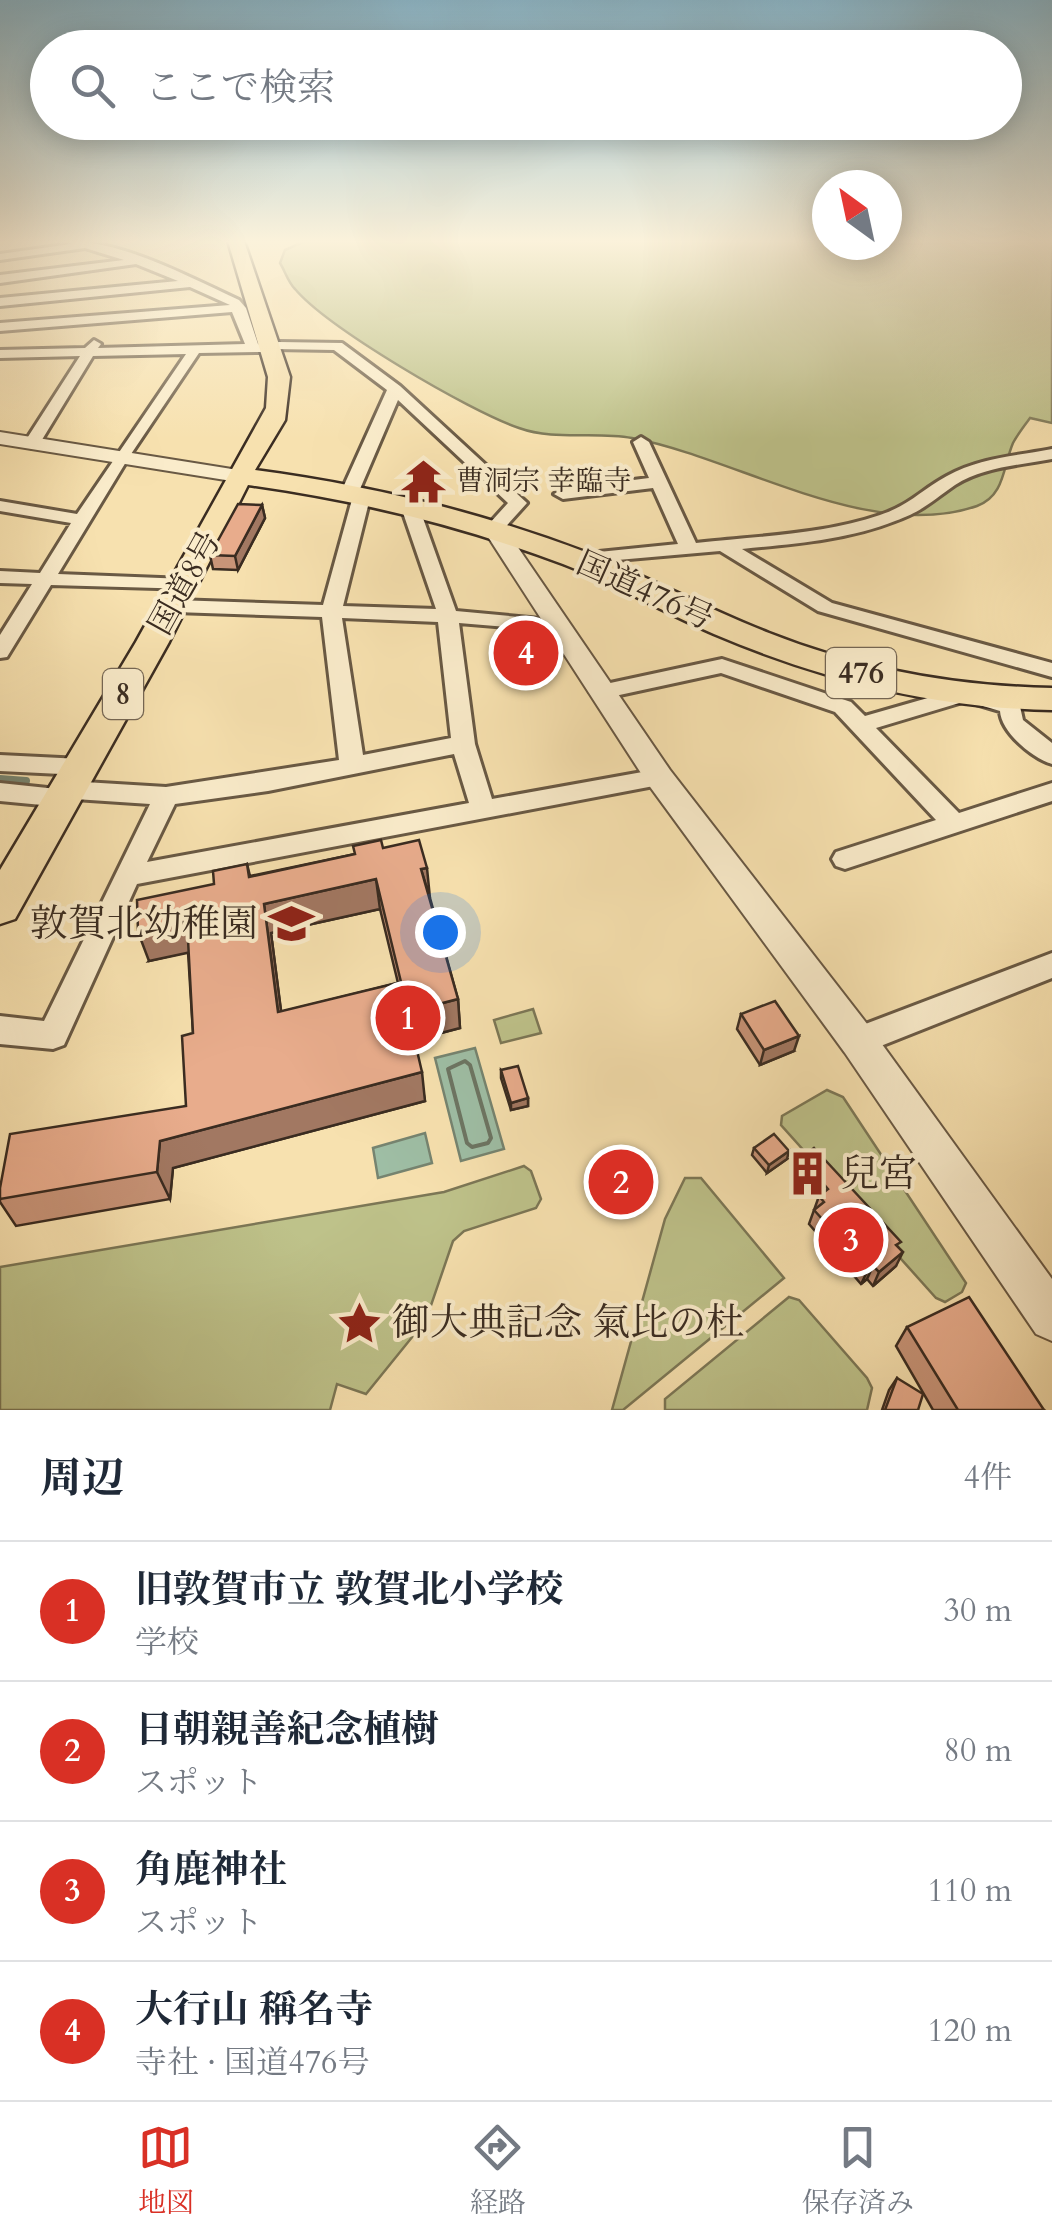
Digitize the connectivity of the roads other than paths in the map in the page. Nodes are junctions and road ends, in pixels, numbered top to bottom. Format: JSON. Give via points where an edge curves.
{"nodes":[{"id":1,"x":117,"y":307,"type":"edge"},
{"id":2,"x":202,"y":307,"type":"edge"},
{"id":3,"x":251,"y":307,"type":"edge"},
{"id":4,"x":252,"y":307,"type":"edge"},
{"id":5,"x":110,"y":318,"type":"junction"},
{"id":6,"x":47,"y":324,"type":"junction"},
{"id":7,"x":0,"y":327,"type":"edge"},
{"id":8,"x":269,"y":347,"type":"junction"},
{"id":9,"x":195,"y":350,"type":"junction"},
{"id":10,"x":90,"y":352,"type":"junction"},
{"id":11,"x":0,"y":354,"type":"edge"},
{"id":12,"x":22,"y":354,"type":"junction"},
{"id":13,"x":395,"y":389,"type":"junction"},
{"id":14,"x":0,"y":438,"type":"edge"},
{"id":15,"x":641,"y":442,"type":"dead end"},
{"id":16,"x":32,"y":443,"type":"junction"},
{"id":17,"x":1052,"y":454,"type":"edge"},
{"id":18,"x":121,"y":457,"type":"junction"},
{"id":19,"x":238,"y":476,"type":"junction"},
{"id":20,"x":659,"y":482,"type":"junction"},
{"id":21,"x":356,"y":493,"type":"junction"},
{"id":22,"x":563,"y":494,"type":"dead end"},
{"id":23,"x":410,"y":504,"type":"junction"},
{"id":24,"x":0,"y":506,"type":"edge"},
{"id":25,"x":83,"y":520,"type":"junction"},
{"id":26,"x":494,"y":528,"type":"junction"},
{"id":27,"x":721,"y":544,"type":"junction"},
{"id":28,"x":688,"y":548,"type":"junction"},
{"id":29,"x":579,"y":560,"type":"junction"},
{"id":30,"x":0,"y":577,"type":"edge"},
{"id":31,"x":46,"y":579,"type":"junction"},
{"id":32,"x":180,"y":595,"type":"junction"},
{"id":33,"x":331,"y":612,"type":"junction"},
{"id":34,"x":448,"y":616,"type":"junction"},
{"id":35,"x":556,"y":626,"type":"junction"},
{"id":36,"x":0,"y":652,"type":"edge"},
{"id":37,"x":1052,"y":670,"type":"edge"},
{"id":38,"x":601,"y":692,"type":"junction"},
{"id":39,"x":1052,"y":699,"type":"edge"},
{"id":40,"x":860,"y":724,"type":"junction"},
{"id":41,"x":463,"y":744,"type":"junction"},
{"id":42,"x":1052,"y":756,"type":"edge"},
{"id":43,"x":0,"y":763,"type":"edge"},
{"id":44,"x":352,"y":765,"type":"junction"},
{"id":45,"x":659,"y":777,"type":"junction"},
{"id":46,"x":71,"y":785,"type":"junction"},
{"id":47,"x":0,"y":792,"type":"edge"},
{"id":48,"x":1052,"y":792,"type":"edge"},
{"id":49,"x":166,"y":796,"type":"junction"},
{"id":50,"x":483,"y":809,"type":"junction"},
{"id":51,"x":955,"y":824,"type":"junction"},
{"id":52,"x":845,"y":859,"type":"dead end"},
{"id":53,"x":128,"y":876,"type":"junction"},
{"id":54,"x":0,"y":907,"type":"edge"},
{"id":55,"x":1052,"y":965,"type":"edge"},
{"id":56,"x":0,"y":1030,"type":"edge"},
{"id":57,"x":858,"y":1040,"type":"junction"},
{"id":58,"x":1052,"y":1318,"type":"edge"}],
"edges":[{"from":1,"to":5,"type":"street"},
{"from":2,"to":5,"type":"street"},
{"from":3,"to":19,"type":"highway","name":"国道8号","number":"8","via":[[280,377],[281,397],[266,437]]},
{"from":4,"to":8,"type":"street"},
{"from":5,"to":6,"type":"street"},
{"from":5,"to":10,"type":"street"},
{"from":6,"to":7,"type":"street"},
{"from":6,"to":12,"type":"street"},
{"from":8,"to":9,"type":"street"},
{"from":8,"to":13,"type":"street","via":[[337,346]]},
{"from":8,"to":19,"type":"highway","via":[[260,416],[231,462]]},
{"from":8,"to":19,"type":"highway","via":[[296,378],[298,397],[271,456]]},
{"from":9,"to":10,"type":"street"},
{"from":9,"to":18,"type":"street"},
{"from":10,"to":12,"type":"street"},
{"from":10,"to":16,"type":"street"},
{"from":11,"to":12,"type":"street"},
{"from":13,"to":21,"type":"street"},
{"from":13,"to":26,"type":"street","via":[[518,502]]},
{"from":14,"to":16,"type":"street"},
{"from":15,"to":20,"type":"street"},
{"from":16,"to":18,"type":"street"},
{"from":17,"to":27,"type":"street","via":[[980,467],[882,520],[814,536]]},
{"from":18,"to":19,"type":"street"},
{"from":18,"to":25,"type":"street"},
{"from":19,"to":21,"type":"highway","name":"国道476号","number":"476"},
{"from":19,"to":32,"type":"highway","name":"国道8号","number":"8"},
{"from":20,"to":22,"type":"street"},
{"from":20,"to":28,"type":"street"},
{"from":21,"to":23,"type":"highway","name":"国道476号","number":"476"},
{"from":21,"to":33,"type":"street"},
{"from":23,"to":26,"type":"highway","name":"国道476号","number":"476"},
{"from":23,"to":34,"type":"street"},
{"from":24,"to":25,"type":"street"},
{"from":25,"to":31,"type":"street"},
{"from":26,"to":29,"type":"highway","name":"国道476号","number":"476"},
{"from":26,"to":35,"type":"street"},
{"from":27,"to":28,"type":"street"},
{"from":27,"to":37,"type":"street","via":[[825,607]]},
{"from":28,"to":29,"type":"street"},
{"from":29,"to":39,"type":"highway","name":"国道476号","number":"476","via":[[767,644],[852,671],[952,691]]},
{"from":30,"to":31,"type":"street"},
{"from":31,"to":32,"type":"street"},
{"from":31,"to":36,"type":"street"},
{"from":32,"to":33,"type":"street"},
{"from":32,"to":46,"type":"highway","name":"国道8号","number":"8"},
{"from":33,"to":34,"type":"street"},
{"from":33,"to":44,"type":"street"},
{"from":34,"to":35,"type":"street"},
{"from":34,"to":41,"type":"street"},
{"from":35,"to":38,"type":"street"},
{"from":38,"to":40,"type":"street","via":[[722,666],[843,708]]},
{"from":38,"to":45,"type":"street"},
{"from":40,"to":42,"type":"street","via":[[966,694],[1010,707],[1012,722]]},
{"from":40,"to":51,"type":"street"},
{"from":41,"to":44,"type":"street"},
{"from":41,"to":50,"type":"street"},
{"from":43,"to":46,"type":"street"},
{"from":44,"to":49,"type":"street"},
{"from":45,"to":50,"type":"street"},
{"from":45,"to":57,"type":"street"},
{"from":46,"to":47,"type":"street"},
{"from":46,"to":49,"type":"street"},
{"from":46,"to":54,"type":"highway","name":"国道8号","number":"8"},
{"from":48,"to":51,"type":"street"},
{"from":49,"to":53,"type":"street"},
{"from":50,"to":53,"type":"street"},
{"from":51,"to":52,"type":"street"},
{"from":53,"to":56,"type":"street","via":[[53,1035]]},
{"from":55,"to":57,"type":"street"},
{"from":57,"to":58,"type":"street"}]}
